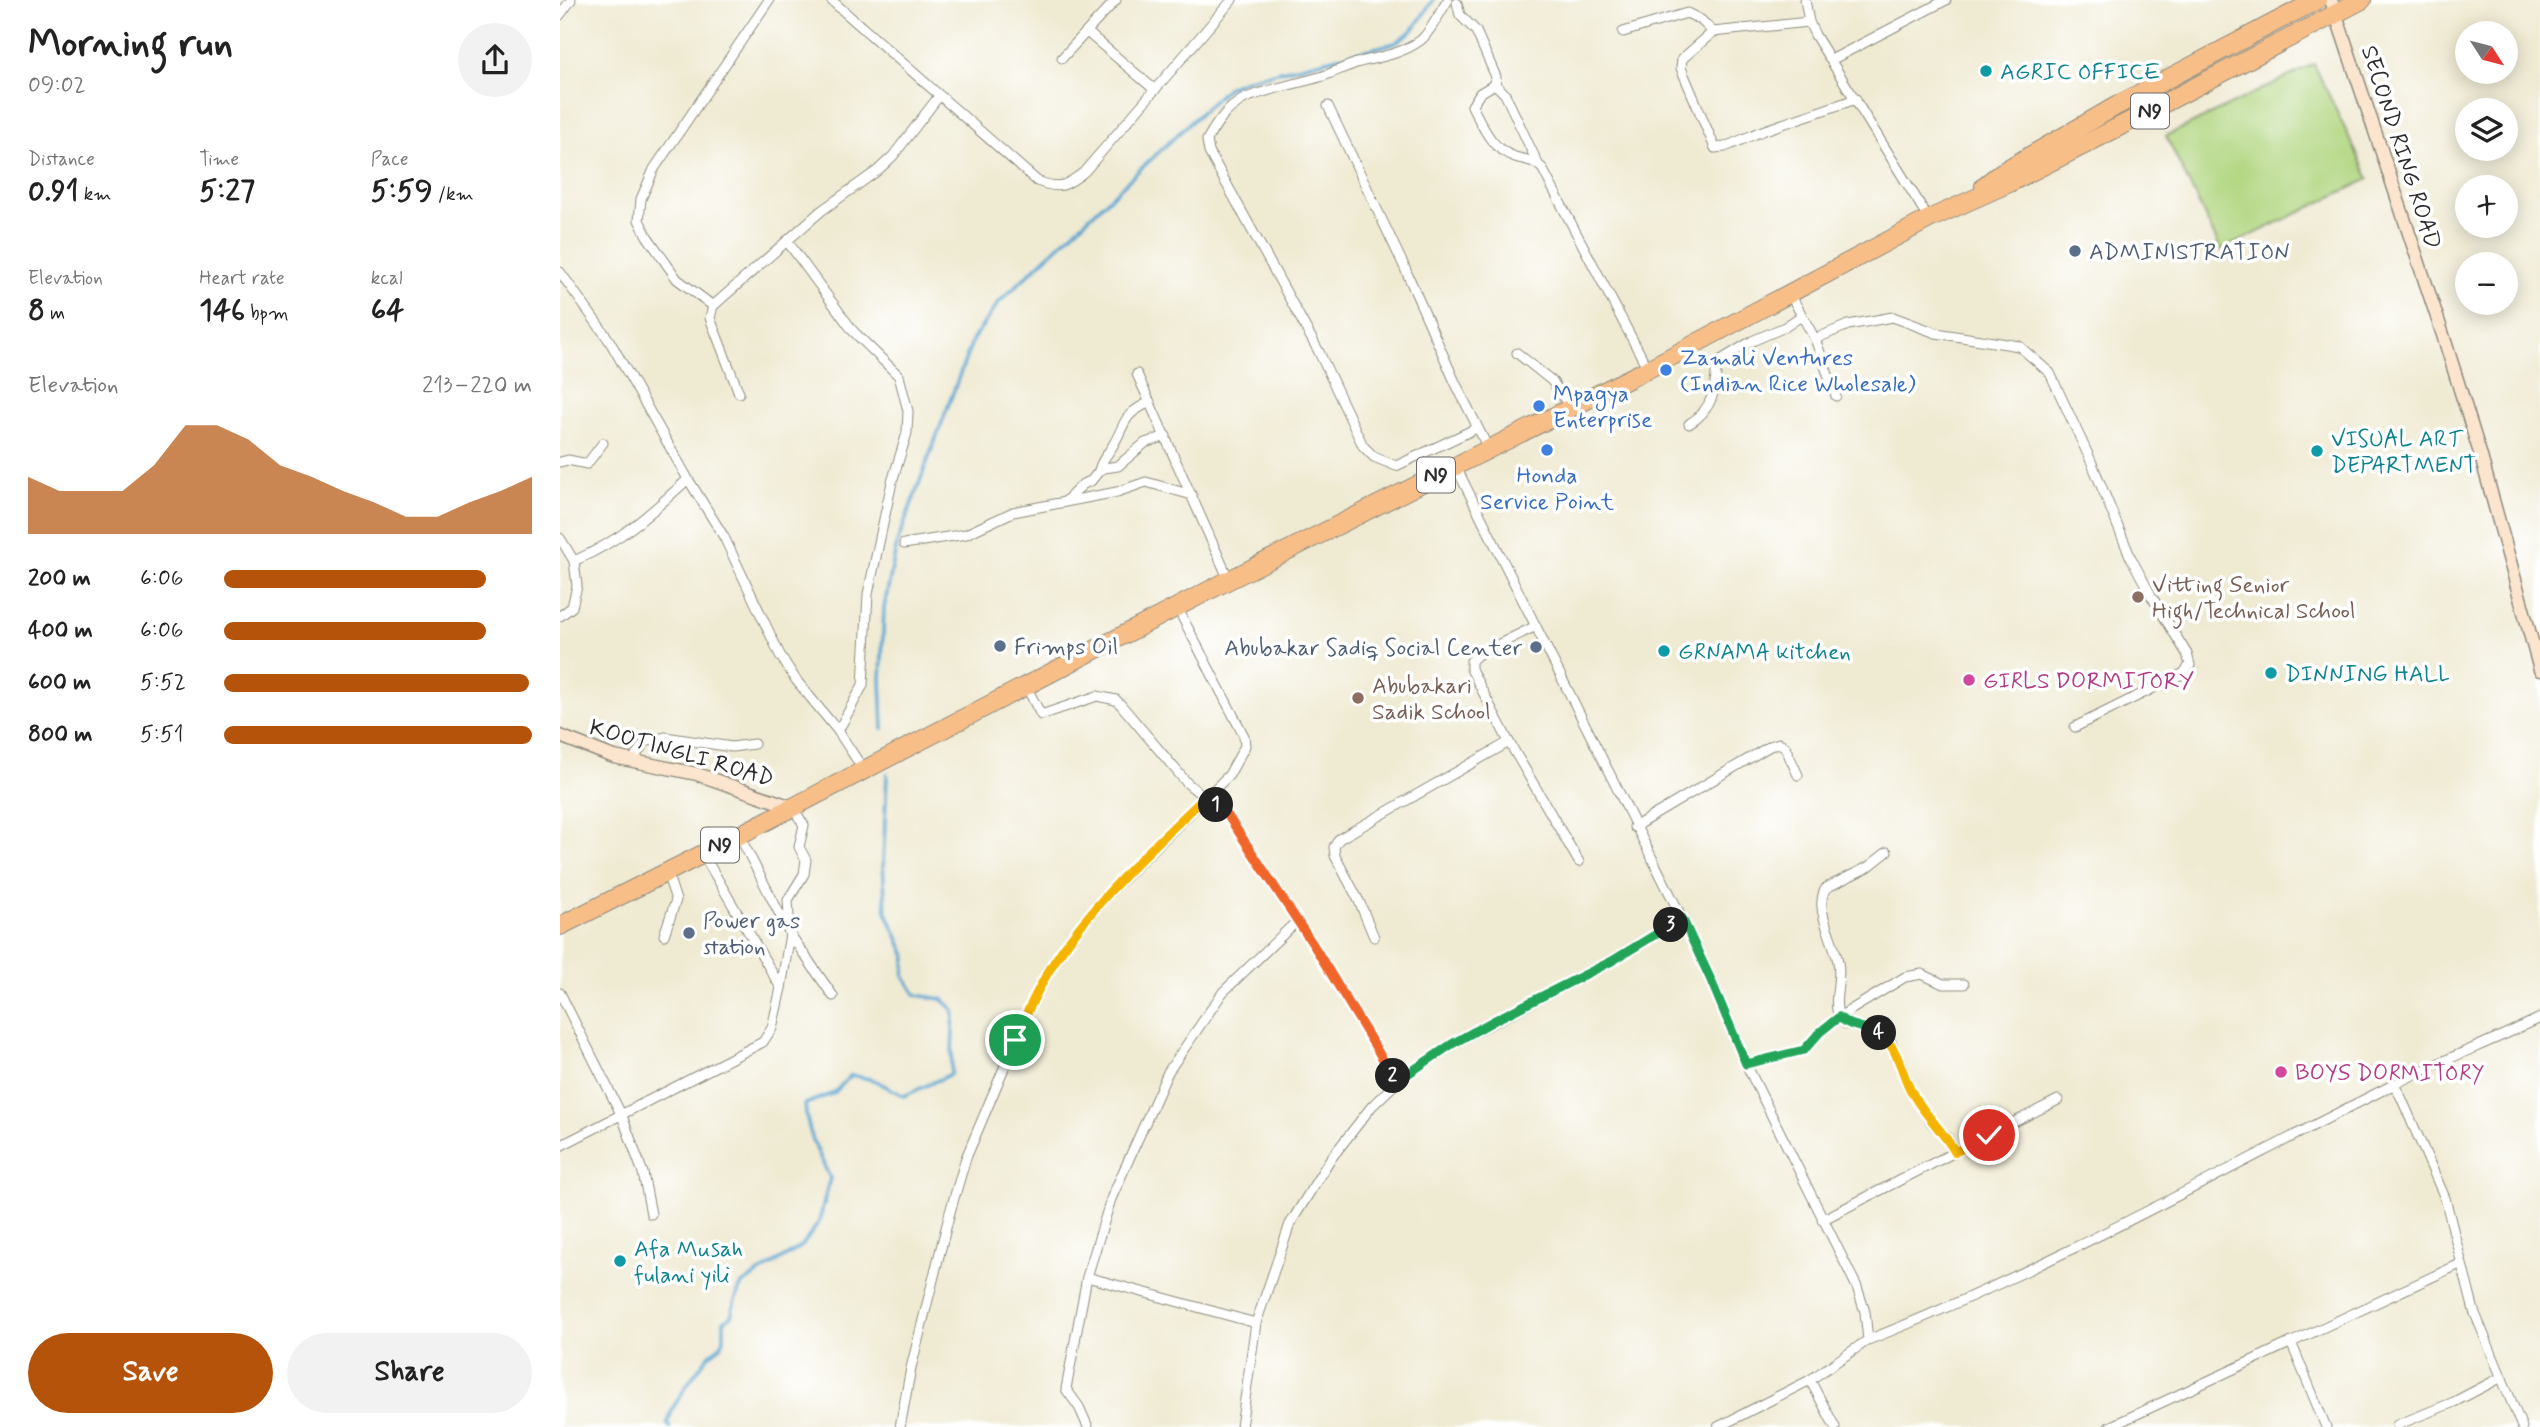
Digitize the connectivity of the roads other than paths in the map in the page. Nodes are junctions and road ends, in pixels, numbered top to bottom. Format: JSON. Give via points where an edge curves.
{"nodes":[{"id":1,"x":571,"y":0,"type":"edge"},
{"id":2,"x":769,"y":0,"type":"edge"},
{"id":3,"x":1116,"y":0,"type":"edge"},
{"id":4,"x":1232,"y":0,"type":"edge"},
{"id":5,"x":1805,"y":0,"type":"edge"},
{"id":6,"x":1945,"y":0,"type":"edge"},
{"id":7,"x":2317,"y":0,"type":"edge"},
{"id":8,"x":2362,"y":0,"type":"edge"},
{"id":9,"x":1455,"y":1,"type":"edge"},
{"id":10,"x":838,"y":2,"type":"edge"},
{"id":11,"x":2333,"y":6,"type":"edge"},
{"id":12,"x":560,"y":15,"type":"edge"},
{"id":13,"x":1809,"y":22,"type":"junction"},
{"id":14,"x":1087,"y":32,"type":"junction"},
{"id":15,"x":1623,"y":32,"type":"dead end"},
{"id":16,"x":1713,"y":32,"type":"junction"},
{"id":17,"x":1062,"y":58,"type":"dead end"},
{"id":18,"x":1830,"y":60,"type":"junction"},
{"id":19,"x":1495,"y":83,"type":"junction"},
{"id":20,"x":1156,"y":89,"type":"junction"},
{"id":21,"x":939,"y":96,"type":"junction"},
{"id":22,"x":1856,"y":99,"type":"junction"},
{"id":23,"x":1328,"y":106,"type":"dead end"},
{"id":24,"x":1538,"y":164,"type":"junction"},
{"id":25,"x":1961,"y":203,"type":"junction"},
{"id":26,"x":1928,"y":219,"type":"junction"},
{"id":27,"x":787,"y":241,"type":"junction"},
{"id":28,"x":560,"y":272,"type":"edge"},
{"id":29,"x":1790,"y":294,"type":"junction"},
{"id":30,"x":713,"y":306,"type":"junction"},
{"id":31,"x":1801,"y":316,"type":"junction"},
{"id":32,"x":1815,"y":339,"type":"junction"},
{"id":33,"x":1517,"y":353,"type":"dead end"},
{"id":34,"x":1648,"y":369,"type":"junction"},
{"id":35,"x":1137,"y":373,"type":"dead end"},
{"id":36,"x":739,"y":393,"type":"dead end"},
{"id":37,"x":1836,"y":396,"type":"dead end"},
{"id":38,"x":1150,"y":402,"type":"junction"},
{"id":39,"x":1570,"y":407,"type":"junction"},
{"id":40,"x":1689,"y":424,"type":"dead end"},
{"id":41,"x":1477,"y":428,"type":"junction"},
{"id":42,"x":1166,"y":436,"type":"junction"},
{"id":43,"x":603,"y":443,"type":"dead end"},
{"id":44,"x":1488,"y":448,"type":"junction"},
{"id":45,"x":560,"y":462,"type":"edge"},
{"id":46,"x":1455,"y":465,"type":"junction"},
{"id":47,"x":1099,"y":471,"type":"junction"},
{"id":48,"x":688,"y":479,"type":"junction"},
{"id":49,"x":1192,"y":495,"type":"junction"},
{"id":50,"x":1065,"y":502,"type":"junction"},
{"id":51,"x":560,"y":538,"type":"edge"},
{"id":52,"x":904,"y":544,"type":"dead end"},
{"id":53,"x":574,"y":561,"type":"junction"},
{"id":54,"x":1229,"y":580,"type":"junction"},
{"id":55,"x":1177,"y":607,"type":"junction"},
{"id":56,"x":560,"y":616,"type":"edge"},
{"id":57,"x":1536,"y":626,"type":"junction"},
{"id":58,"x":2540,"y":670,"type":"edge"},
{"id":59,"x":1026,"y":686,"type":"junction"},
{"id":60,"x":2075,"y":727,"type":"dead end"},
{"id":61,"x":838,"y":731,"type":"junction"},
{"id":62,"x":560,"y":736,"type":"edge"},
{"id":63,"x":1509,"y":743,"type":"junction"},
{"id":64,"x":754,"y":744,"type":"dead end"},
{"id":65,"x":632,"y":761,"type":"junction"},
{"id":66,"x":870,"y":766,"type":"junction"},
{"id":67,"x":1798,"y":775,"type":"dead end"},
{"id":68,"x":1205,"y":797,"type":"junction"},
{"id":69,"x":792,"y":807,"type":"junction"},
{"id":70,"x":1634,"y":827,"type":"junction"},
{"id":71,"x":739,"y":835,"type":"junction"},
{"id":72,"x":1887,"y":852,"type":"dead end"},
{"id":73,"x":703,"y":855,"type":"junction"},
{"id":74,"x":1579,"y":862,"type":"dead end"},
{"id":75,"x":667,"y":873,"type":"junction"},
{"id":76,"x":1682,"y":918,"type":"junction"},
{"id":77,"x":1297,"y":921,"type":"junction"},
{"id":78,"x":560,"y":926,"type":"edge"},
{"id":79,"x":790,"y":934,"type":"junction"},
{"id":80,"x":664,"y":935,"type":"dead end"},
{"id":81,"x":1374,"y":937,"type":"dead end"},
{"id":82,"x":1964,"y":984,"type":"dead end"},
{"id":83,"x":781,"y":988,"type":"junction"},
{"id":84,"x":560,"y":993,"type":"edge"},
{"id":85,"x":832,"y":996,"type":"dead end"},
{"id":86,"x":1839,"y":1017,"type":"junction"},
{"id":87,"x":2540,"y":1018,"type":"edge"},
{"id":88,"x":1746,"y":1064,"type":"junction"},
{"id":89,"x":1396,"y":1082,"type":"junction"},
{"id":90,"x":2393,"y":1084,"type":"junction"},
{"id":91,"x":2058,"y":1100,"type":"dead end"},
{"id":92,"x":622,"y":1116,"type":"junction"},
{"id":93,"x":560,"y":1146,"type":"edge"},
{"id":94,"x":1955,"y":1152,"type":"junction"},
{"id":95,"x":651,"y":1214,"type":"dead end"},
{"id":96,"x":1822,"y":1220,"type":"junction"},
{"id":97,"x":2460,"y":1264,"type":"junction"},
{"id":98,"x":1087,"y":1277,"type":"junction"},
{"id":99,"x":1256,"y":1323,"type":"junction"},
{"id":100,"x":1868,"y":1340,"type":"junction"},
{"id":101,"x":2291,"y":1342,"type":"junction"},
{"id":102,"x":2502,"y":1377,"type":"junction"},
{"id":103,"x":1810,"y":1380,"type":"junction"},
{"id":104,"x":2397,"y":1425,"type":"dead end"},
{"id":105,"x":900,"y":1427,"type":"edge"},
{"id":106,"x":1088,"y":1427,"type":"edge"},
{"id":107,"x":1241,"y":1427,"type":"edge"},
{"id":108,"x":1718,"y":1427,"type":"edge"},
{"id":109,"x":1835,"y":1427,"type":"edge"},
{"id":110,"x":2109,"y":1427,"type":"edge"},
{"id":111,"x":2326,"y":1427,"type":"edge"},
{"id":112,"x":2522,"y":1427,"type":"edge"}],
"edges":[{"from":1,"to":12,"type":"street"},
{"from":2,"to":30,"type":"street","via":[[654,169],[641,199],[639,220],[647,236],[677,279]]},
{"from":3,"to":14,"type":"street"},
{"from":4,"to":20,"type":"street"},
{"from":5,"to":13,"type":"street"},
{"from":6,"to":18,"type":"street"},
{"from":7,"to":25,"type":"highway","number":"N9","via":[[2118,105],[2003,172]]},
{"from":8,"to":11,"type":"highway","number":"N9"},
{"from":9,"to":19,"type":"street","via":[[1460,15],[1476,31]]},
{"from":9,"to":41,"type":"street","via":[[1452,11],[1436,16],[1422,39],[1397,52],[1243,99],[1221,117],[1207,140],[1209,152],[1319,352],[1363,446],[1374,457],[1396,466]]},
{"from":10,"to":21,"type":"street"},
{"from":11,"to":25,"type":"highway","number":"N9","via":[[2084,145]]},
{"from":11,"to":58,"type":"street","name":"SECOND RING ROAD","via":[[2480,453]]},
{"from":13,"to":16,"type":"street"},
{"from":13,"to":18,"type":"street"},
{"from":14,"to":17,"type":"street"},
{"from":14,"to":20,"type":"street"},
{"from":15,"to":16,"type":"street","via":[[1687,13]]},
{"from":16,"to":22,"type":"street","via":[[1682,59],[1681,68],[1714,148]]},
{"from":18,"to":22,"type":"street"},
{"from":19,"to":24,"type":"street","via":[[1505,94]]},
{"from":19,"to":24,"type":"street","via":[[1480,93],[1472,106],[1480,122],[1496,147]]},
{"from":20,"to":21,"type":"street","via":[[1084,172],[1068,184],[1052,187],[1037,181]]},
{"from":21,"to":27,"type":"street","via":[[893,156]]},
{"from":22,"to":26,"type":"street"},
{"from":23,"to":41,"type":"street"},
{"from":24,"to":34,"type":"street"},
{"from":25,"to":26,"type":"highway","number":"N9"},
{"from":26,"to":29,"type":"highway","number":"N9"},
{"from":27,"to":30,"type":"street"},
{"from":27,"to":61,"type":"street","via":[[853,331],[899,376],[908,411],[907,433],[868,594],[863,685]]},
{"from":28,"to":48,"type":"street","via":[[608,340]]},
{"from":29,"to":31,"type":"street"},
{"from":29,"to":34,"type":"highway","number":"N9"},
{"from":30,"to":36,"type":"street","via":[[710,318]]},
{"from":31,"to":32,"type":"street"},
{"from":31,"to":40,"type":"street","via":[[1716,363],[1717,382],[1709,406]]},
{"from":32,"to":37,"type":"street"},
{"from":32,"to":60,"type":"street","via":[[1848,325],[1893,317],[1936,333],[2019,346],[2050,373],[2130,556],[2190,665],[2184,673]]},
{"from":33,"to":39,"type":"street","via":[[1552,381]]},
{"from":34,"to":39,"type":"highway","number":"N9"},
{"from":35,"to":38,"type":"street"},
{"from":38,"to":42,"type":"street"},
{"from":38,"to":47,"type":"street","via":[[1124,421]]},
{"from":39,"to":44,"type":"highway","number":"N9"},
{"from":41,"to":44,"type":"street"},
{"from":42,"to":47,"type":"street","via":[[1145,443],[1118,467]]},
{"from":42,"to":49,"type":"street"},
{"from":43,"to":45,"type":"street","via":[[586,464]]},
{"from":44,"to":46,"type":"highway","number":"N9"},
{"from":46,"to":54,"type":"highway","number":"N9"},
{"from":46,"to":57,"type":"street"},
{"from":47,"to":50,"type":"street"},
{"from":48,"to":53,"type":"street","via":[[630,531]]},
{"from":48,"to":61,"type":"street","via":[[732,551],[779,655]]},
{"from":49,"to":50,"type":"street","via":[[1146,482]]},
{"from":49,"to":54,"type":"street"},
{"from":50,"to":52,"type":"street","via":[[1013,512],[966,534]]},
{"from":51,"to":53,"type":"street"},
{"from":53,"to":56,"type":"street","via":[[577,586],[572,607]]},
{"from":54,"to":55,"type":"highway","number":"N9"},
{"from":55,"to":59,"type":"highway","number":"N9"},
{"from":55,"to":68,"type":"street","via":[[1244,736],[1245,746],[1229,775]]},
{"from":57,"to":63,"type":"street","via":[[1471,661]]},
{"from":57,"to":70,"type":"street"},
{"from":59,"to":66,"type":"highway","number":"N9"},
{"from":59,"to":68,"type":"street","via":[[1041,716],[1097,696],[1116,701]]},
{"from":61,"to":66,"type":"street"},
{"from":62,"to":65,"type":"street","name":"KOOTINGLI ROAD"},
{"from":63,"to":74,"type":"street"},
{"from":63,"to":81,"type":"street","via":[[1339,839],[1335,856]]},
{"from":64,"to":65,"type":"street","via":[[732,747],[665,737],[645,742]]},
{"from":65,"to":69,"type":"street","name":"KOOTINGLI ROAD","via":[[697,774]]},
{"from":66,"to":69,"type":"highway","number":"N9"},
{"from":67,"to":70,"type":"street","via":[[1779,743]]},
{"from":68,"to":77,"type":"street","via":[[1228,816]]},
{"from":68,"to":105,"type":"street","via":[[1102,900],[1068,942],[1026,1016],[960,1180]]},
{"from":69,"to":71,"type":"highway","number":"N9"},
{"from":69,"to":79,"type":"street","via":[[804,825],[799,847],[806,860],[804,874],[788,900]]},
{"from":70,"to":76,"type":"street"},
{"from":71,"to":73,"type":"highway","number":"N9"},
{"from":71,"to":79,"type":"street"},
{"from":72,"to":86,"type":"street","via":[[1822,894],[1819,907],[1839,963]]},
{"from":73,"to":75,"type":"highway","number":"N9"},
{"from":73,"to":83,"type":"street"},
{"from":75,"to":78,"type":"highway","number":"N9"},
{"from":75,"to":80,"type":"street","via":[[676,900]]},
{"from":76,"to":88,"type":"street"},
{"from":76,"to":89,"type":"street","via":[[1612,961],[1452,1044]]},
{"from":77,"to":89,"type":"street"},
{"from":77,"to":98,"type":"street","via":[[1223,992],[1168,1072],[1111,1199]]},
{"from":79,"to":83,"type":"street"},
{"from":79,"to":85,"type":"street"},
{"from":82,"to":86,"type":"street","via":[[1943,984],[1922,974],[1905,977]]},
{"from":83,"to":92,"type":"street","via":[[772,1028],[763,1042]]},
{"from":84,"to":92,"type":"street"},
{"from":86,"to":88,"type":"street","via":[[1804,1050]]},
{"from":86,"to":94,"type":"street","via":[[1891,1042],[1911,1092]]},
{"from":87,"to":90,"type":"street"},
{"from":88,"to":96,"type":"street"},
{"from":89,"to":99,"type":"street","via":[[1353,1129],[1308,1191],[1290,1224]]},
{"from":90,"to":97,"type":"street","via":[[2445,1198]]},
{"from":90,"to":100,"type":"street","via":[[2098,1235]]},
{"from":91,"to":94,"type":"street"},
{"from":92,"to":93,"type":"street"},
{"from":92,"to":95,"type":"street","via":[[643,1173]]},
{"from":94,"to":96,"type":"street"},
{"from":96,"to":100,"type":"street","via":[[1857,1287]]},
{"from":97,"to":101,"type":"street"},
{"from":97,"to":102,"type":"street"},
{"from":98,"to":99,"type":"street"},
{"from":98,"to":106,"type":"street","via":[[1066,1389]]},
{"from":99,"to":107,"type":"street"},
{"from":100,"to":103,"type":"street"},
{"from":101,"to":110,"type":"street"},
{"from":101,"to":111,"type":"street"},
{"from":102,"to":104,"type":"street"},
{"from":102,"to":112,"type":"street"},
{"from":103,"to":108,"type":"street"},
{"from":103,"to":109,"type":"street"}]}
